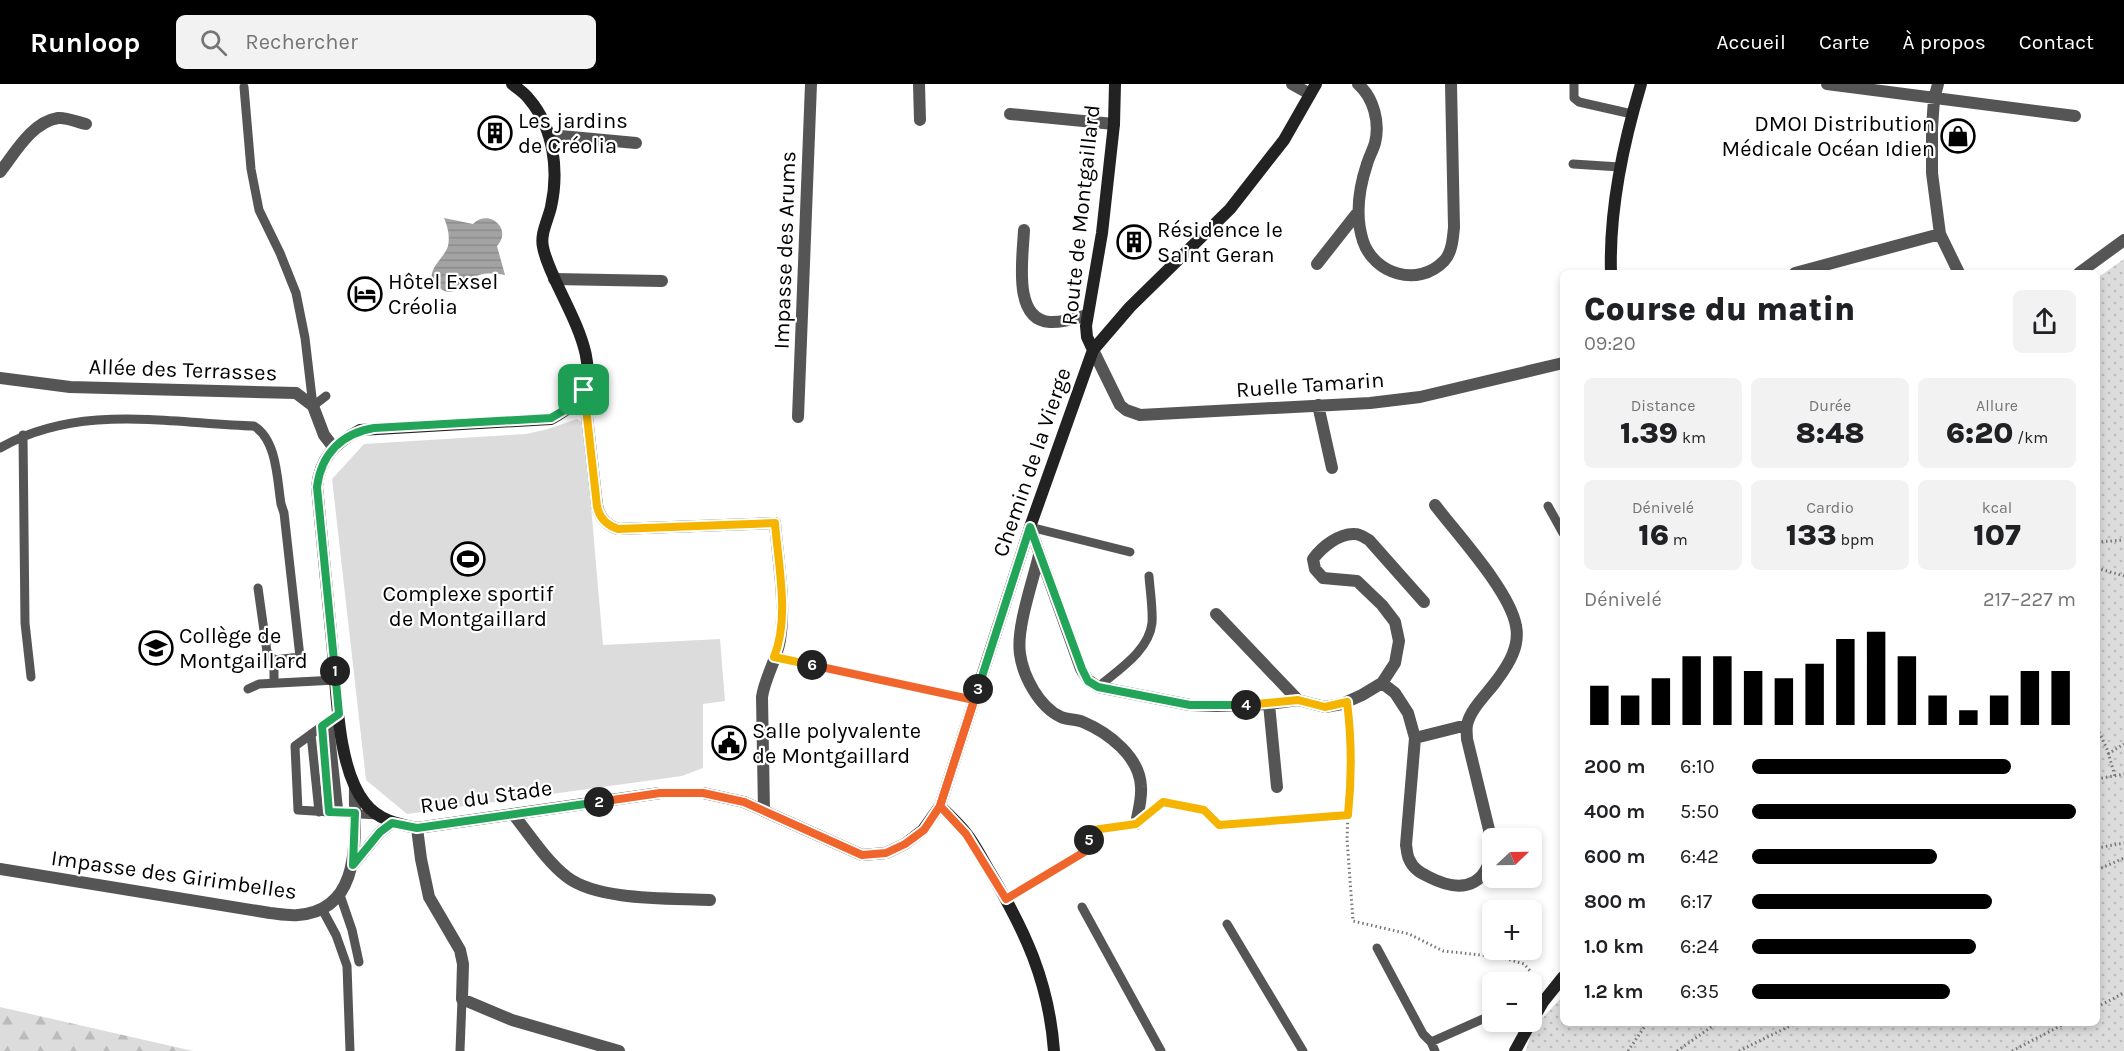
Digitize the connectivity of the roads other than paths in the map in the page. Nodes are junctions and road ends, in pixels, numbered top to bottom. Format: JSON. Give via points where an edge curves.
{"nodes":[{"id":1,"x":512,"y":84,"type":"edge"},
{"id":2,"x":811,"y":84,"type":"edge"},
{"id":3,"x":919,"y":84,"type":"edge"},
{"id":4,"x":1115,"y":84,"type":"edge"},
{"id":5,"x":1292,"y":84,"type":"edge"},
{"id":6,"x":1358,"y":84,"type":"edge"},
{"id":7,"x":1451,"y":84,"type":"edge"},
{"id":8,"x":1574,"y":84,"type":"edge"},
{"id":9,"x":1641,"y":84,"type":"edge"},
{"id":10,"x":1827,"y":84,"type":"edge"},
{"id":11,"x":1938,"y":84,"type":"edge"},
{"id":12,"x":244,"y":87,"type":"dead end"},
{"id":13,"x":1313,"y":89,"type":"edge"},
{"id":14,"x":1934,"y":99,"type":"junction"},
{"id":15,"x":1010,"y":114,"type":"dead end"},
{"id":16,"x":1632,"y":114,"type":"junction"},
{"id":17,"x":2075,"y":116,"type":"dead end"},
{"id":18,"x":920,"y":120,"type":"dead end"},
{"id":19,"x":86,"y":124,"type":"dead end"},
{"id":20,"x":1114,"y":124,"type":"junction"},
{"id":21,"x":550,"y":135,"type":"junction"},
{"id":22,"x":636,"y":143,"type":"dead end"},
{"id":23,"x":1573,"y":164,"type":"dead end"},
{"id":24,"x":1620,"y":167,"type":"junction"},
{"id":25,"x":0,"y":172,"type":"edge"},
{"id":26,"x":1358,"y":212,"type":"junction"},
{"id":27,"x":1024,"y":230,"type":"dead end"},
{"id":28,"x":1940,"y":234,"type":"junction"},
{"id":29,"x":2124,"y":240,"type":"edge"},
{"id":30,"x":1317,"y":264,"type":"dead end"},
{"id":31,"x":1611,"y":270,"type":"edge"},
{"id":32,"x":1806,"y":270,"type":"edge"},
{"id":33,"x":1958,"y":270,"type":"edge"},
{"id":34,"x":2083,"y":270,"type":"edge"},
{"id":35,"x":554,"y":279,"type":"junction"},
{"id":36,"x":662,"y":281,"type":"dead end"},
{"id":37,"x":1087,"y":315,"type":"junction"},
{"id":38,"x":1093,"y":350,"type":"junction"},
{"id":39,"x":1560,"y":364,"type":"edge"},
{"id":40,"x":0,"y":378,"type":"edge"},
{"id":41,"x":584,"y":390,"type":"junction"},
{"id":42,"x":326,"y":396,"type":"dead end"},
{"id":43,"x":1318,"y":405,"type":"junction"},
{"id":44,"x":314,"y":406,"type":"junction"},
{"id":45,"x":798,"y":417,"type":"dead end"},
{"id":46,"x":22,"y":435,"type":"junction"},
{"id":47,"x":0,"y":448,"type":"edge"},
{"id":48,"x":334,"y":448,"type":"junction"},
{"id":49,"x":1332,"y":468,"type":"dead end"},
{"id":50,"x":1435,"y":505,"type":"dead end"},
{"id":51,"x":1548,"y":506,"type":"dead end"},
{"id":52,"x":1030,"y":527,"type":"junction"},
{"id":53,"x":1560,"y":528,"type":"edge"},
{"id":54,"x":1130,"y":552,"type":"dead end"},
{"id":55,"x":1040,"y":554,"type":"junction"},
{"id":56,"x":1149,"y":576,"type":"dead end"},
{"id":57,"x":258,"y":588,"type":"dead end"},
{"id":58,"x":1424,"y":602,"type":"dead end"},
{"id":59,"x":1216,"y":614,"type":"dead end"},
{"id":60,"x":274,"y":660,"type":"junction"},
{"id":61,"x":31,"y":677,"type":"dead end"},
{"id":62,"x":336,"y":680,"type":"junction"},
{"id":63,"x":274,"y":682,"type":"junction"},
{"id":64,"x":1382,"y":683,"type":"junction"},
{"id":65,"x":1098,"y":687,"type":"junction"},
{"id":66,"x":248,"y":689,"type":"dead end"},
{"id":67,"x":1298,"y":700,"type":"junction"},
{"id":68,"x":1269,"y":704,"type":"junction"},
{"id":69,"x":330,"y":720,"type":"junction"},
{"id":70,"x":1467,"y":725,"type":"junction"},
{"id":71,"x":311,"y":734,"type":"junction"},
{"id":72,"x":1415,"y":738,"type":"junction"},
{"id":73,"x":1277,"y":787,"type":"dead end"},
{"id":74,"x":355,"y":788,"type":"junction"},
{"id":75,"x":940,"y":806,"type":"junction"},
{"id":76,"x":324,"y":812,"type":"junction"},
{"id":77,"x":764,"y":812,"type":"junction"},
{"id":78,"x":339,"y":813,"type":"junction"},
{"id":79,"x":355,"y":813,"type":"junction"},
{"id":80,"x":513,"y":814,"type":"junction"},
{"id":81,"x":377,"y":815,"type":"junction"},
{"id":82,"x":392,"y":823,"type":"junction"},
{"id":83,"x":1136,"y":824,"type":"road end"},
{"id":84,"x":417,"y":828,"type":"junction"},
{"id":85,"x":1489,"y":828,"type":"edge"},
{"id":86,"x":353,"y":865,"type":"junction"},
{"id":87,"x":0,"y":869,"type":"edge"},
{"id":88,"x":1482,"y":877,"type":"edge"},
{"id":89,"x":340,"y":896,"type":"junction"},
{"id":90,"x":710,"y":900,"type":"dead end"},
{"id":91,"x":1082,"y":907,"type":"dead end"},
{"id":92,"x":322,"y":909,"type":"junction"},
{"id":93,"x":1227,"y":924,"type":"dead end"},
{"id":94,"x":1377,"y":948,"type":"dead end"},
{"id":95,"x":359,"y":962,"type":"dead end"},
{"id":96,"x":1560,"y":981,"type":"edge"},
{"id":97,"x":462,"y":999,"type":"junction"},
{"id":98,"x":1542,"y":1004,"type":"edge"},
{"id":99,"x":1482,"y":1020,"type":"edge"},
{"id":100,"x":1524,"y":1032,"type":"edge"},
{"id":101,"x":1433,"y":1046,"type":"edge"},
{"id":102,"x":350,"y":1051,"type":"edge"},
{"id":103,"x":460,"y":1051,"type":"edge"},
{"id":104,"x":619,"y":1051,"type":"edge"},
{"id":105,"x":1054,"y":1051,"type":"edge"},
{"id":106,"x":1161,"y":1051,"type":"edge"},
{"id":107,"x":1303,"y":1051,"type":"edge"},
{"id":108,"x":1515,"y":1051,"type":"edge"}],
"edges":[{"from":1,"to":21,"type":"street","via":[[530,99]]},
{"from":2,"to":45,"type":"street","name":"Impasse des Arums"},
{"from":3,"to":18,"type":"street"},
{"from":4,"to":20,"type":"street","name":"Route de Montgaillard"},
{"from":5,"to":13,"type":"street"},
{"from":6,"to":26,"type":"street","via":[[1370,101],[1377,130]]},
{"from":7,"to":26,"type":"street","via":[[1454,227],[1445,260],[1418,275],[1389,271],[1373,260],[1363,241]]},
{"from":8,"to":16,"type":"lane","via":[[1574,98],[1579,102]]},
{"from":9,"to":16,"type":"street"},
{"from":10,"to":14,"type":"street"},
{"from":11,"to":14,"type":"street"},
{"from":12,"to":44,"type":"lane","via":[[259,210],[296,293]]},
{"from":13,"to":38,"type":"street","via":[[1284,140],[1230,209],[1138,298]]},
{"from":14,"to":17,"type":"street"},
{"from":14,"to":28,"type":"street","via":[[1932,173]]},
{"from":15,"to":20,"type":"street"},
{"from":16,"to":24,"type":"street"},
{"from":19,"to":25,"type":"street","via":[[60,118],[47,121],[35,129]]},
{"from":20,"to":37,"type":"street","name":"Route de Montgaillard","via":[[1102,233]]},
{"from":21,"to":22,"type":"street"},
{"from":21,"to":35,"type":"street","via":[[554,188],[542,242]]},
{"from":23,"to":24,"type":"lane"},
{"from":24,"to":31,"type":"street"},
{"from":26,"to":30,"type":"street"},
{"from":27,"to":37,"type":"street","via":[[1023,294],[1027,308],[1036,318],[1051,322]]},
{"from":28,"to":32,"type":"street"},
{"from":28,"to":33,"type":"street"},
{"from":29,"to":34,"type":"street"},
{"from":35,"to":36,"type":"street"},
{"from":35,"to":41,"type":"street","via":[[586,354],[588,374]]},
{"from":37,"to":38,"type":"street","name":"Route de Montgaillard","via":[[1087,337]]},
{"from":38,"to":43,"type":"street","name":"Ruelle Tamarin","via":[[1120,405],[1134,414]]},
{"from":38,"to":52,"type":"street","name":"Chemin de la Vierge"},
{"from":39,"to":43,"type":"street","name":"Ruelle Tamarin","via":[[1420,397]]},
{"from":40,"to":44,"type":"street","name":"Allée des Terrasses","via":[[70,387],[296,393]]},
{"from":41,"to":48,"type":"street","name":"Rue du Stade","via":[[576,403],[551,418],[374,428],[360,430]]},
{"from":41,"to":77,"type":"street","via":[[598,514],[610,527],[775,523],[782,619],[780,643],[762,698]]},
{"from":42,"to":44,"type":"lane"},
{"from":43,"to":49,"type":"street"},
{"from":44,"to":48,"type":"street","via":[[324,435]]},
{"from":46,"to":47,"type":"lane"},
{"from":46,"to":60,"type":"lane","via":[[61,424],[125,418],[254,426],[264,432],[271,447],[284,513],[300,657]]},
{"from":46,"to":61,"type":"lane","via":[[25,623]]},
{"from":48,"to":62,"type":"street","name":"Rue du Stade","via":[[319,472],[317,487]]},
{"from":50,"to":70,"type":"street","via":[[1500,589],[1516,626],[1516,646],[1508,666]]},
{"from":51,"to":53,"type":"lane"},
{"from":52,"to":54,"type":"lane"},
{"from":52,"to":55,"type":"street"},
{"from":52,"to":75,"type":"street","name":"Chemin de la Vierge"},
{"from":55,"to":65,"type":"street","via":[[1082,669],[1088,681]]},
{"from":55,"to":83,"type":"street","via":[[1020,635],[1020,654],[1030,683],[1046,707],[1105,735],[1129,754],[1141,787]]},
{"from":56,"to":65,"type":"lane","via":[[1152,624],[1142,648]]},
{"from":57,"to":60,"type":"lane","via":[[267,652]]},
{"from":58,"to":64,"type":"street","via":[[1369,540],[1357,534],[1322,547],[1313,559],[1323,578],[1357,581],[1395,622],[1399,641],[1395,663]]},
{"from":59,"to":67,"type":"street"},
{"from":60,"to":63,"type":"lane"},
{"from":62,"to":63,"type":"lane"},
{"from":62,"to":69,"type":"street","name":"Rue du Stade"},
{"from":63,"to":66,"type":"lane"},
{"from":64,"to":67,"type":"street","via":[[1347,702],[1325,707]]},
{"from":64,"to":72,"type":"street","via":[[1395,693],[1408,713]]},
{"from":65,"to":68,"type":"street","via":[[1190,705]]},
{"from":67,"to":68,"type":"street"},
{"from":68,"to":73,"type":"street"},
{"from":69,"to":71,"type":"lane"},
{"from":69,"to":74,"type":"street","name":"Rue du Stade"},
{"from":69,"to":76,"type":"lane"},
{"from":69,"to":78,"type":"lane"},
{"from":70,"to":72,"type":"street"},
{"from":70,"to":85,"type":"street"},
{"from":71,"to":76,"type":"lane"},
{"from":71,"to":76,"type":"lane","via":[[295,746],[298,810]]},
{"from":72,"to":88,"type":"street","via":[[1406,845],[1409,860],[1417,871],[1441,884],[1462,888]]},
{"from":74,"to":79,"type":"street"},
{"from":74,"to":81,"type":"street","name":"Rue du Stade"},
{"from":75,"to":77,"type":"street","name":"Rue du Stade","via":[[924,830],[905,844],[886,853],[862,855]]},
{"from":75,"to":105,"type":"street","via":[[966,834],[1028,942],[1039,971]]},
{"from":76,"to":78,"type":"lane"},
{"from":77,"to":80,"type":"street","name":"Rue du Stade","via":[[744,802],[703,793],[660,793]]},
{"from":78,"to":79,"type":"lane"},
{"from":79,"to":81,"type":"lane"},
{"from":79,"to":86,"type":"street"},
{"from":80,"to":84,"type":"street","name":"Rue du Stade"},
{"from":80,"to":90,"type":"street","via":[[559,870],[590,889],[620,895]]},
{"from":81,"to":82,"type":"street","name":"Rue du Stade"},
{"from":82,"to":84,"type":"street","name":"Rue du Stade"},
{"from":82,"to":86,"type":"street"},
{"from":84,"to":97,"type":"street","via":[[429,897],[460,950]]},
{"from":86,"to":89,"type":"street"},
{"from":87,"to":92,"type":"street","name":"Impasse des Girimbelles","via":[[270,913],[297,916]]},
{"from":89,"to":92,"type":"street","name":"Impasse des Girimbelles"},
{"from":89,"to":95,"type":"lane"},
{"from":91,"to":106,"type":"lane"},
{"from":92,"to":102,"type":"lane","via":[[347,966]]},
{"from":93,"to":107,"type":"lane"},
{"from":94,"to":101,"type":"lane"},
{"from":96,"to":98,"type":"street"},
{"from":97,"to":103,"type":"lane"},
{"from":97,"to":104,"type":"street","via":[[512,1020]]},
{"from":99,"to":101,"type":"lane"},
{"from":100,"to":108,"type":"street"}]}
